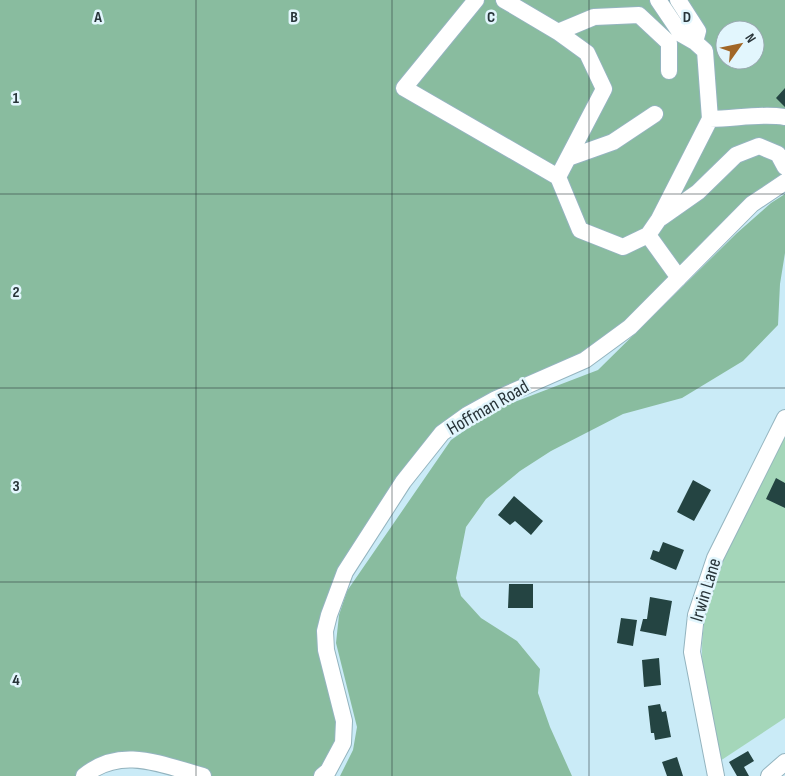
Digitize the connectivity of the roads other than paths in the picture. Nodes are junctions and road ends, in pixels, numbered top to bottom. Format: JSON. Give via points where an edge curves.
{"nodes":[{"id":1,"x":476,"y":0,"type":"edge"},
{"id":2,"x":504,"y":0,"type":"edge"},
{"id":3,"x":658,"y":0,"type":"edge"},
{"id":4,"x":678,"y":0,"type":"edge"},
{"id":5,"x":558,"y":32,"type":"junction"},
{"id":6,"x":669,"y":43,"type":"junction"},
{"id":7,"x":700,"y":47,"type":"junction"},
{"id":8,"x":669,"y":71,"type":"dead end"},
{"id":9,"x":655,"y":114,"type":"dead end"},
{"id":10,"x":785,"y":117,"type":"edge"},
{"id":11,"x":710,"y":120,"type":"junction"},
{"id":12,"x":568,"y":158,"type":"junction"},
{"id":13,"x":785,"y":167,"type":"edge"},
{"id":14,"x":558,"y":177,"type":"junction"},
{"id":15,"x":785,"y":182,"type":"edge"},
{"id":16,"x":659,"y":219,"type":"junction"},
{"id":17,"x":648,"y":235,"type":"junction"},
{"id":18,"x":678,"y":278,"type":"junction"},
{"id":19,"x":785,"y":418,"type":"edge"},
{"id":20,"x":785,"y":762,"type":"edge"},
{"id":21,"x":84,"y":776,"type":"edge"},
{"id":22,"x":203,"y":776,"type":"edge"},
{"id":23,"x":322,"y":776,"type":"edge"},
{"id":24,"x":716,"y":776,"type":"edge"},
{"id":25,"x":769,"y":776,"type":"edge"}],
"edges":[{"from":1,"to":14,"type":"street","via":[[404,88]]},
{"from":2,"to":5,"type":"street"},
{"from":3,"to":7,"type":"street","via":[[681,34]]},
{"from":4,"to":7,"type":"street","via":[[698,31]]},
{"from":5,"to":6,"type":"street","via":[[594,17],[640,15]]},
{"from":5,"to":12,"type":"street","via":[[587,54],[604,88]]},
{"from":6,"to":7,"type":"street"},
{"from":6,"to":8,"type":"street"},
{"from":7,"to":11,"type":"street"},
{"from":9,"to":12,"type":"street","via":[[613,142]]},
{"from":10,"to":11,"type":"street","via":[[769,114]]},
{"from":11,"to":16,"type":"street"},
{"from":12,"to":14,"type":"street"},
{"from":13,"to":16,"type":"street","via":[[778,154],[759,146],[736,155],[698,192]]},
{"from":14,"to":17,"type":"street","via":[[580,230],[623,247]]},
{"from":15,"to":18,"type":"street","name":"Hoffman Road","via":[[752,204]]},
{"from":16,"to":17,"type":"street"},
{"from":17,"to":18,"type":"street"},
{"from":18,"to":23,"type":"street","name":"Hoffman Road","via":[[630,327],[585,360],[496,399],[442,434],[403,482],[345,572],[329,615],[325,632],[326,650],[344,721],[343,743]]},
{"from":19,"to":24,"type":"street","name":"Irwin Lane","via":[[715,558],[696,615],[692,652]]},
{"from":20,"to":25,"type":"street"},
{"from":21,"to":22,"type":"street","via":[[102,763],[121,759],[140,759]]}]}
